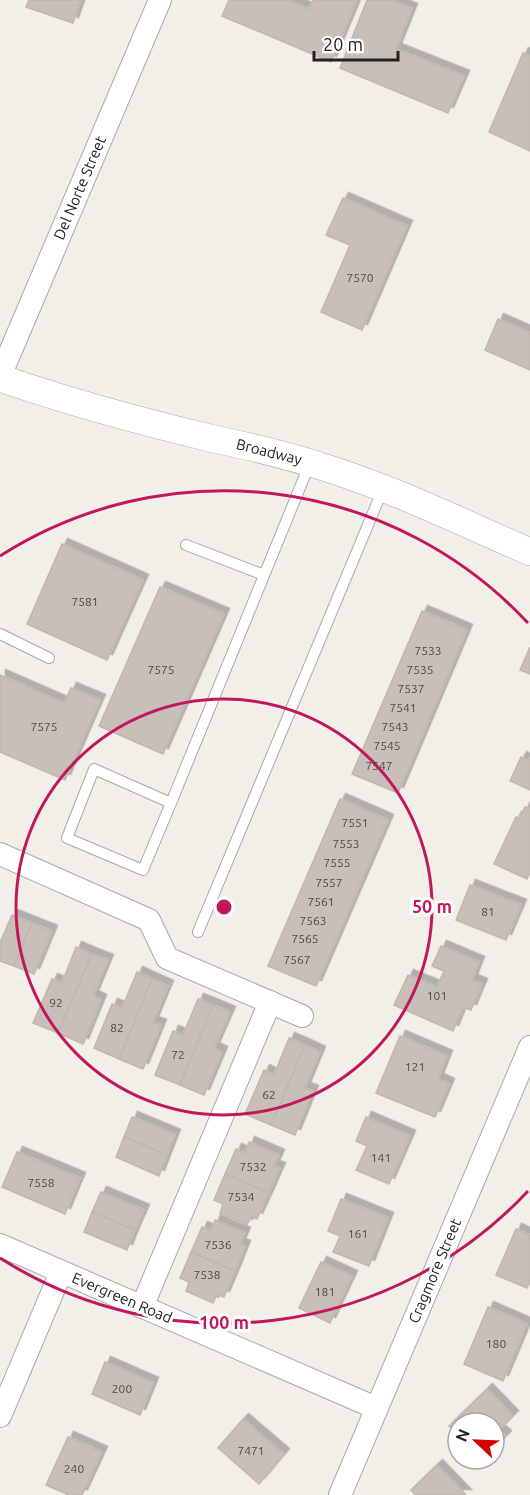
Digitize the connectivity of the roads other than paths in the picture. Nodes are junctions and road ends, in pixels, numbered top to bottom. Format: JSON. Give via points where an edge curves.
{"nodes":[{"id":1,"x":160,"y":0,"type":"edge"},
{"id":2,"x":0,"y":377,"type":"edge"},
{"id":3,"x":310,"y":463,"type":"junction"},
{"id":4,"x":383,"y":489,"type":"junction"},
{"id":5,"x":186,"y":546,"type":"dead end"},
{"id":6,"x":530,"y":552,"type":"edge"},
{"id":7,"x":264,"y":575,"type":"junction"},
{"id":8,"x":0,"y":634,"type":"edge"},
{"id":9,"x":50,"y":658,"type":"dead end"},
{"id":10,"x":171,"y":803,"type":"junction"},
{"id":11,"x":0,"y":854,"type":"edge"},
{"id":12,"x":198,"y":932,"type":"dead end"},
{"id":13,"x":270,"y":1002,"type":"junction"},
{"id":14,"x":302,"y":1016,"type":"dead end"},
{"id":15,"x":530,"y":1047,"type":"edge"},
{"id":16,"x":0,"y":1245,"type":"edge"},
{"id":17,"x":62,"y":1272,"type":"junction"},
{"id":18,"x":142,"y":1307,"type":"junction"},
{"id":19,"x":376,"y":1408,"type":"junction"},
{"id":20,"x":0,"y":1416,"type":"edge"},
{"id":21,"x":340,"y":1495,"type":"edge"}],
"edges":[{"from":1,"to":2,"type":"street","name":"Del Norte Street"},
{"from":2,"to":3,"type":"street","name":"Broadway","via":[[62,399]]},
{"from":3,"to":4,"type":"street","name":"Broadway"},
{"from":3,"to":7,"type":"lane"},
{"from":4,"to":6,"type":"street","name":"Broadway"},
{"from":4,"to":12,"type":"lane"},
{"from":5,"to":7,"type":"lane"},
{"from":7,"to":10,"type":"lane"},
{"from":8,"to":9,"type":"lane"},
{"from":10,"to":10,"type":"lane","via":[[94,769],[67,838],[143,870]]},
{"from":11,"to":13,"type":"street","via":[[148,920],[167,958]]},
{"from":13,"to":14,"type":"street"},
{"from":13,"to":18,"type":"street"},
{"from":15,"to":19,"type":"street","name":"Cragmore Street"},
{"from":16,"to":17,"type":"street","name":"Evergreen Road"},
{"from":17,"to":18,"type":"street","name":"Evergreen Road"},
{"from":17,"to":20,"type":"street"},
{"from":18,"to":19,"type":"street","name":"Evergreen Road"},
{"from":19,"to":21,"type":"street","name":"Cragmore Street"}]}
